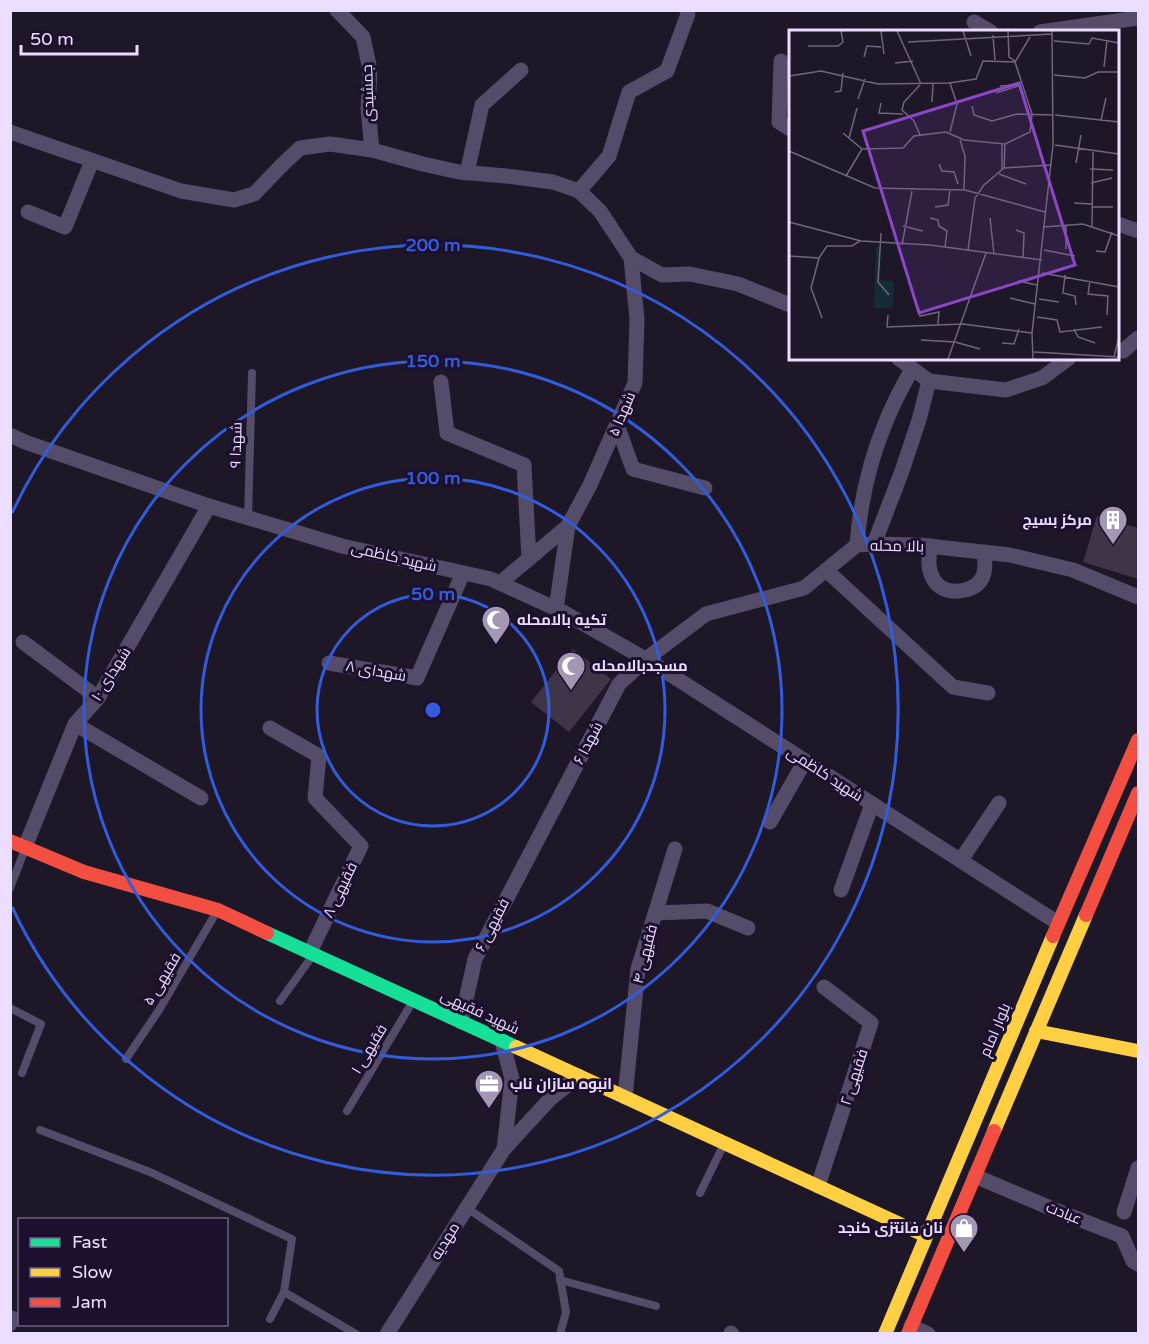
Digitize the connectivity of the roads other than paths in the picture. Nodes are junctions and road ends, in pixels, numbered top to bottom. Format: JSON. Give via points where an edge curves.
{"nodes":[{"id":1,"x":338,"y":10,"type":"edge"},
{"id":2,"x":687,"y":10,"type":"edge"},
{"id":3,"x":1138,"y":18,"type":"edge"},
{"id":4,"x":974,"y":22,"type":"dead end"},
{"id":5,"x":988,"y":30,"type":"edge"},
{"id":6,"x":1054,"y":30,"type":"edge"},
{"id":7,"x":781,"y":61,"type":"dead end"},
{"id":8,"x":521,"y":70,"type":"dead end"},
{"id":9,"x":789,"y":128,"type":"edge"},
{"id":10,"x":10,"y":132,"type":"edge"},
{"id":11,"x":372,"y":150,"type":"junction"},
{"id":12,"x":92,"y":161,"type":"junction"},
{"id":13,"x":466,"y":173,"type":"junction"},
{"id":14,"x":579,"y":191,"type":"junction"},
{"id":15,"x":28,"y":212,"type":"dead end"},
{"id":16,"x":1119,"y":224,"type":"edge"},
{"id":17,"x":1138,"y":231,"type":"edge"},
{"id":18,"x":631,"y":258,"type":"junction"},
{"id":19,"x":789,"y":305,"type":"edge"},
{"id":20,"x":1138,"y":338,"type":"edge"},
{"id":21,"x":1119,"y":350,"type":"edge"},
{"id":22,"x":901,"y":360,"type":"edge"},
{"id":23,"x":1066,"y":360,"type":"edge"},
{"id":24,"x":912,"y":369,"type":"junction"},
{"id":25,"x":252,"y":373,"type":"dead end"},
{"id":26,"x":928,"y":381,"type":"junction"},
{"id":27,"x":441,"y":382,"type":"dead end"},
{"id":28,"x":617,"y":425,"type":"junction"},
{"id":29,"x":10,"y":435,"type":"edge"},
{"id":30,"x":705,"y":488,"type":"dead end"},
{"id":31,"x":209,"y":506,"type":"junction"},
{"id":32,"x":248,"y":518,"type":"junction"},
{"id":33,"x":568,"y":526,"type":"junction"},
{"id":34,"x":874,"y":544,"type":"junction"},
{"id":35,"x":857,"y":545,"type":"junction"},
{"id":36,"x":932,"y":546,"type":"junction"},
{"id":37,"x":984,"y":553,"type":"junction"},
{"id":38,"x":529,"y":559,"type":"junction"},
{"id":39,"x":826,"y":570,"type":"junction"},
{"id":40,"x":463,"y":573,"type":"junction"},
{"id":41,"x":500,"y":583,"type":"junction"},
{"id":42,"x":1138,"y":597,"type":"edge"},
{"id":43,"x":556,"y":609,"type":"junction"},
{"id":44,"x":22,"y":642,"type":"dead end"},
{"id":45,"x":646,"y":659,"type":"junction"},
{"id":46,"x":329,"y":663,"type":"dead end"},
{"id":47,"x":988,"y":693,"type":"dead end"},
{"id":48,"x":98,"y":698,"type":"junction"},
{"id":49,"x":75,"y":724,"type":"junction"},
{"id":50,"x":270,"y":728,"type":"dead end"},
{"id":51,"x":1138,"y":740,"type":"edge"},
{"id":52,"x":805,"y":761,"type":"junction"},
{"id":53,"x":1138,"y":793,"type":"edge"},
{"id":54,"x":201,"y":798,"type":"dead end"},
{"id":55,"x":999,"y":803,"type":"dead end"},
{"id":56,"x":872,"y":804,"type":"junction"},
{"id":57,"x":770,"y":822,"type":"dead end"},
{"id":58,"x":540,"y":834,"type":"joint"},
{"id":59,"x":10,"y":841,"type":"edge"},
{"id":60,"x":25,"y":848,"type":"junction"},
{"id":61,"x":675,"y":849,"type":"dead end"},
{"id":62,"x":961,"y":860,"type":"junction"},
{"id":63,"x":10,"y":888,"type":"edge"},
{"id":64,"x":842,"y":890,"type":"dead end"},
{"id":65,"x":218,"y":910,"type":"junction"},
{"id":66,"x":655,"y":913,"type":"junction"},
{"id":67,"x":1058,"y":923,"type":"junction"},
{"id":68,"x":748,"y":928,"type":"dead end"},
{"id":69,"x":312,"y":953,"type":"junction"},
{"id":70,"x":824,"y":987,"type":"dead end"},
{"id":71,"x":414,"y":1000,"type":"junction"},
{"id":72,"x":280,"y":1001,"type":"dead end"},
{"id":73,"x":10,"y":1008,"type":"edge"},
{"id":74,"x":461,"y":1022,"type":"junction"},
{"id":75,"x":1017,"y":1022,"type":"junction"},
{"id":76,"x":1036,"y":1032,"type":"junction"},
{"id":77,"x":502,"y":1041,"type":"junction"},
{"id":78,"x":1138,"y":1051,"type":"edge"},
{"id":79,"x":126,"y":1059,"type":"dead end"},
{"id":80,"x":22,"y":1073,"type":"dead end"},
{"id":81,"x":579,"y":1076,"type":"junction"},
{"id":82,"x":625,"y":1097,"type":"junction"},
{"id":83,"x":347,"y":1111,"type":"dead end"},
{"id":84,"x":40,"y":1130,"type":"dead end"},
{"id":85,"x":724,"y":1143,"type":"junction"},
{"id":86,"x":504,"y":1149,"type":"junction"},
{"id":87,"x":1138,"y":1168,"type":"edge"},
{"id":88,"x":975,"y":1176,"type":"junction"},
{"id":89,"x":818,"y":1186,"type":"junction"},
{"id":90,"x":700,"y":1193,"type":"dead end"},
{"id":91,"x":466,"y":1208,"type":"junction"},
{"id":92,"x":1124,"y":1212,"type":"dead end"},
{"id":93,"x":926,"y":1236,"type":"junction"},
{"id":94,"x":946,"y":1245,"type":"junction"},
{"id":95,"x":1138,"y":1264,"type":"edge"},
{"id":96,"x":560,"y":1280,"type":"junction"},
{"id":97,"x":284,"y":1292,"type":"junction"},
{"id":98,"x":656,"y":1306,"type":"dead end"},
{"id":99,"x":270,"y":1319,"type":"dead end"},
{"id":100,"x":909,"y":1330,"type":"edge"},
{"id":101,"x":356,"y":1334,"type":"edge"},
{"id":102,"x":387,"y":1334,"type":"edge"},
{"id":103,"x":560,"y":1334,"type":"edge"},
{"id":104,"x":885,"y":1334,"type":"edge"},
{"id":105,"x":928,"y":1334,"type":"edge"}],
"edges":[{"from":1,"to":11,"type":"street","name":"جمشیدی","via":[[363,37],[370,70]]},
{"from":2,"to":14,"type":"street","via":[[668,71],[628,92],[609,156]]},
{"from":3,"to":6,"type":"street"},
{"from":4,"to":5,"type":"street"},
{"from":7,"to":9,"type":"street","via":[[779,122]]},
{"from":8,"to":13,"type":"street","via":[[482,105]]},
{"from":10,"to":12,"type":"street"},
{"from":11,"to":12,"type":"street","via":[[330,144],[300,148],[254,194],[234,200],[181,191]]},
{"from":11,"to":13,"type":"street"},
{"from":12,"to":15,"type":"street","via":[[65,227]]},
{"from":13,"to":14,"type":"street","via":[[554,182]]},
{"from":14,"to":18,"type":"street","via":[[600,212]]},
{"from":16,"to":17,"type":"street"},
{"from":18,"to":19,"type":"street","via":[[662,275],[690,274],[738,284]]},
{"from":18,"to":28,"type":"street","name":"شهدا ۵","via":[[637,319],[635,383]]},
{"from":20,"to":21,"type":"street"},
{"from":22,"to":24,"type":"street"},
{"from":23,"to":26,"type":"street","via":[[1042,378],[1006,390]]},
{"from":24,"to":26,"type":"street"},
{"from":24,"to":35,"type":"street","via":[[887,419],[865,482]]},
{"from":25,"to":32,"type":"lane","name":"شهدا ۹"},
{"from":26,"to":34,"type":"street","via":[[919,420]]},
{"from":27,"to":38,"type":"street","via":[[447,433],[524,465]]},
{"from":28,"to":30,"type":"street","via":[[633,469]]},
{"from":28,"to":33,"type":"street","name":"شهدا ۵"},
{"from":29,"to":31,"type":"street","name":"شهید کاظمی"},
{"from":31,"to":32,"type":"street","name":"شهید کاظمی"},
{"from":31,"to":48,"type":"street","name":"شهدای ۱۰"},
{"from":32,"to":40,"type":"street","name":"شهید کاظمی","via":[[342,546]]},
{"from":33,"to":38,"type":"street","name":"شهدا ۵"},
{"from":33,"to":43,"type":"street","name":"شهدا ۵"},
{"from":34,"to":35,"type":"street","name":"بالا محله"},
{"from":34,"to":36,"type":"street","name":"بالا محله"},
{"from":35,"to":39,"type":"street","name":"بالا محله"},
{"from":36,"to":37,"type":"street","name":"بالا محله"},
{"from":36,"to":37,"type":"street","via":[[932,578],[943,589],[955,592],[980,582],[985,569]]},
{"from":37,"to":42,"type":"street","name":"بالا محله","via":[[1073,570]]},
{"from":38,"to":41,"type":"street","name":"شهدا ۵"},
{"from":39,"to":45,"type":"street","name":"بالا محله","via":[[804,588],[706,614]]},
{"from":39,"to":47,"type":"street","via":[[952,687]]},
{"from":40,"to":41,"type":"street","name":"شهید کاظمی"},
{"from":40,"to":46,"type":"street","name":"شهدای ۸","via":[[417,678]]},
{"from":41,"to":43,"type":"street","name":"شهید کاظمی"},
{"from":43,"to":45,"type":"street","name":"شهید کاظمی"},
{"from":44,"to":48,"type":"street"},
{"from":45,"to":52,"type":"street","name":"شهید کاظمی"},
{"from":45,"to":58,"type":"street","name":"شهدا ۶","via":[[619,684]]},
{"from":48,"to":49,"type":"street","name":"شهدای ۱۰"},
{"from":49,"to":54,"type":"street"},
{"from":49,"to":60,"type":"street","name":"شهدای ۱۰"},
{"from":50,"to":69,"type":"street","name":"فقیهی ۸","via":[[319,756],[315,798],[361,846]]},
{"from":51,"to":67,"type":"main road","name":"بلوار امام"},
{"from":52,"to":56,"type":"street","name":"شهید کاظمی"},
{"from":52,"to":57,"type":"street"},
{"from":53,"to":76,"type":"main road"},
{"from":55,"to":62,"type":"street"},
{"from":56,"to":62,"type":"street","name":"شهید کاظمی"},
{"from":56,"to":64,"type":"street"},
{"from":58,"to":74,"type":"street","name":"فقیهی ۶","via":[[475,959]]},
{"from":59,"to":60,"type":"main road","name":"شهید فقیهی"},
{"from":60,"to":63,"type":"lane"},
{"from":60,"to":65,"type":"main road","name":"شهید فقیهی","via":[[84,872]]},
{"from":61,"to":66,"type":"street","name":"فقیهی ۴"},
{"from":62,"to":67,"type":"street","name":"شهید کاظمی"},
{"from":65,"to":69,"type":"main road","name":"شهید فقیهی"},
{"from":65,"to":79,"type":"lane","name":"فقیهی ۵"},
{"from":66,"to":68,"type":"street","via":[[706,911]]},
{"from":66,"to":82,"type":"street","name":"فقیهی ۴","via":[[638,969]]},
{"from":67,"to":75,"type":"main road","name":"بلوار امام"},
{"from":69,"to":71,"type":"main road","name":"شهید فقیهی"},
{"from":69,"to":72,"type":"lane"},
{"from":70,"to":89,"type":"street","name":"فقیهی ۲","via":[[871,1023]]},
{"from":71,"to":74,"type":"main road","name":"شهید فقیهی"},
{"from":71,"to":83,"type":"lane","name":"فقیهی ۱"},
{"from":73,"to":80,"type":"lane","via":[[41,1024]]},
{"from":74,"to":77,"type":"main road","name":"شهید فقیهی"},
{"from":75,"to":76,"type":"main road"},
{"from":75,"to":93,"type":"main road","name":"بلوار امام"},
{"from":76,"to":78,"type":"main road"},
{"from":76,"to":88,"type":"main road"},
{"from":77,"to":81,"type":"main road","name":"شهید فقیهی"},
{"from":77,"to":86,"type":"street","via":[[512,1079]]},
{"from":81,"to":82,"type":"main road","name":"شهید فقیهی"},
{"from":81,"to":86,"type":"street","name":"مهدیه","via":[[551,1098]]},
{"from":82,"to":85,"type":"main road","name":"شهید فقیهی"},
{"from":84,"to":97,"type":"lane","via":[[150,1172],[292,1239]]},
{"from":85,"to":89,"type":"main road","name":"شهید فقیهی"},
{"from":85,"to":90,"type":"lane"},
{"from":86,"to":91,"type":"street","name":"مهدیه"},
{"from":87,"to":92,"type":"street"},
{"from":88,"to":94,"type":"main road"},
{"from":88,"to":95,"type":"street","name":"عبادت","via":[[1122,1236]]},
{"from":89,"to":93,"type":"main road","name":"شهید فقیهی"},
{"from":91,"to":96,"type":"lane","via":[[559,1271]]},
{"from":91,"to":102,"type":"street","name":"مهدیه"},
{"from":93,"to":94,"type":"main road","name":"شهید فقیهی"},
{"from":93,"to":104,"type":"main road","name":"بلوار امام"},
{"from":94,"to":100,"type":"main road"},
{"from":96,"to":98,"type":"lane"},
{"from":96,"to":103,"type":"lane","via":[[566,1312]]},
{"from":97,"to":99,"type":"lane"},
{"from":97,"to":101,"type":"lane"},
{"from":100,"to":105,"type":"street"}]}
